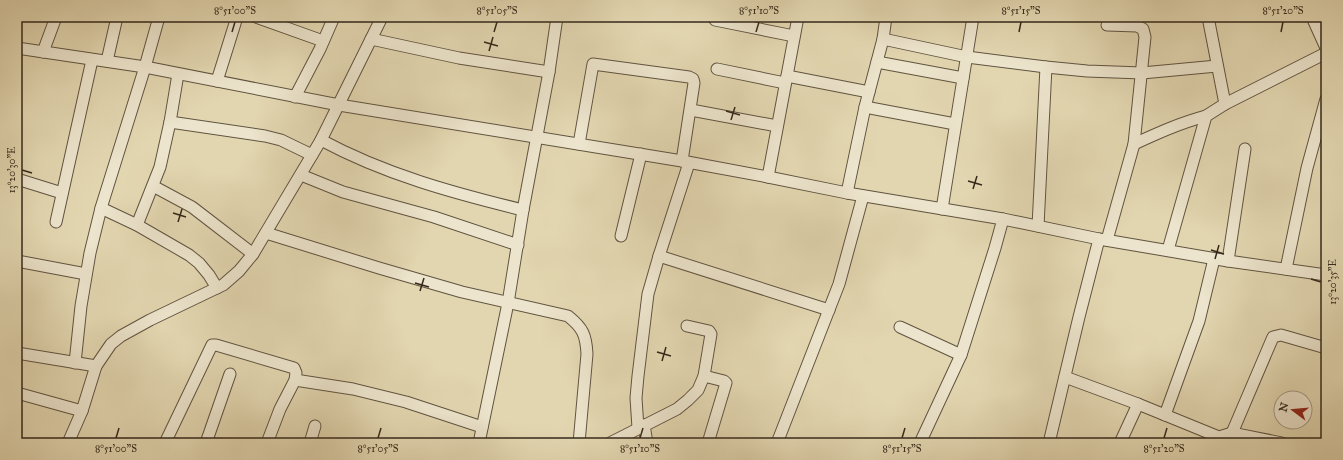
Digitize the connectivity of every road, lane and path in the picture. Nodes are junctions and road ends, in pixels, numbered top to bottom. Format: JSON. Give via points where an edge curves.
{"nodes":[{"id":1,"x":56,"y":17,"type":"edge"},
{"id":2,"x":117,"y":17,"type":"edge"},
{"id":3,"x":159,"y":17,"type":"edge"},
{"id":4,"x":237,"y":17,"type":"edge"},
{"id":5,"x":256,"y":17,"type":"edge"},
{"id":6,"x":334,"y":17,"type":"edge"},
{"id":7,"x":382,"y":17,"type":"edge"},
{"id":8,"x":557,"y":17,"type":"edge"},
{"id":9,"x":798,"y":17,"type":"edge"},
{"id":10,"x":886,"y":17,"type":"edge"},
{"id":11,"x":973,"y":17,"type":"edge"},
{"id":12,"x":1208,"y":17,"type":"edge"},
{"id":13,"x":1312,"y":17,"type":"edge"},
{"id":14,"x":715,"y":20,"type":"dead end"},
{"id":15,"x":1107,"y":25,"type":"dead end"},
{"id":16,"x":794,"y":36,"type":"junction"},
{"id":17,"x":371,"y":39,"type":"junction"},
{"id":18,"x":882,"y":39,"type":"junction"},
{"id":19,"x":323,"y":41,"type":"junction"},
{"id":20,"x":17,"y":48,"type":"edge"},
{"id":21,"x":1326,"y":48,"type":"edge"},
{"id":22,"x":43,"y":52,"type":"junction"},
{"id":23,"x":1326,"y":53,"type":"edge"},
{"id":24,"x":967,"y":58,"type":"junction"},
{"id":25,"x":92,"y":60,"type":"junction"},
{"id":26,"x":107,"y":61,"type":"junction"},
{"id":27,"x":877,"y":62,"type":"junction"},
{"id":28,"x":1218,"y":66,"type":"junction"},
{"id":29,"x":145,"y":67,"type":"junction"},
{"id":30,"x":1046,"y":67,"type":"junction"},
{"id":31,"x":717,"y":69,"type":"dead end"},
{"id":32,"x":549,"y":72,"type":"junction"},
{"id":33,"x":1142,"y":73,"type":"junction"},
{"id":34,"x":178,"y":74,"type":"junction"},
{"id":35,"x":963,"y":78,"type":"junction"},
{"id":36,"x":786,"y":79,"type":"junction"},
{"id":37,"x":217,"y":81,"type":"junction"},
{"id":38,"x":870,"y":92,"type":"junction"},
{"id":39,"x":294,"y":97,"type":"junction"},
{"id":40,"x":1326,"y":99,"type":"edge"},
{"id":41,"x":1225,"y":104,"type":"junction"},
{"id":42,"x":339,"y":105,"type":"junction"},
{"id":43,"x":865,"y":107,"type":"junction"},
{"id":44,"x":691,"y":110,"type":"junction"},
{"id":45,"x":1206,"y":116,"type":"junction"},
{"id":46,"x":170,"y":122,"type":"junction"},
{"id":47,"x":955,"y":124,"type":"junction"},
{"id":48,"x":778,"y":126,"type":"junction"},
{"id":49,"x":538,"y":138,"type":"junction"},
{"id":50,"x":321,"y":140,"type":"junction"},
{"id":51,"x":579,"y":144,"type":"junction"},
{"id":52,"x":1134,"y":144,"type":"junction"},
{"id":53,"x":1245,"y":149,"type":"dead end"},
{"id":54,"x":641,"y":154,"type":"junction"},
{"id":55,"x":312,"y":155,"type":"junction"},
{"id":56,"x":685,"y":162,"type":"junction"},
{"id":57,"x":301,"y":175,"type":"junction"},
{"id":58,"x":768,"y":177,"type":"junction"},
{"id":59,"x":17,"y":179,"type":"edge"},
{"id":60,"x":153,"y":186,"type":"junction"},
{"id":61,"x":62,"y":192,"type":"junction"},
{"id":62,"x":847,"y":193,"type":"junction"},
{"id":63,"x":863,"y":196,"type":"junction"},
{"id":64,"x":101,"y":208,"type":"junction"},
{"id":65,"x":942,"y":209,"type":"junction"},
{"id":66,"x":523,"y":210,"type":"junction"},
{"id":67,"x":1003,"y":219,"type":"junction"},
{"id":68,"x":56,"y":222,"type":"dead end"},
{"id":69,"x":137,"y":225,"type":"junction"},
{"id":70,"x":1038,"y":226,"type":"junction"},
{"id":71,"x":266,"y":233,"type":"junction"},
{"id":72,"x":621,"y":236,"type":"dead end"},
{"id":73,"x":1103,"y":240,"type":"junction"},
{"id":74,"x":518,"y":245,"type":"junction"},
{"id":75,"x":1168,"y":250,"type":"junction"},
{"id":76,"x":253,"y":254,"type":"junction"},
{"id":77,"x":659,"y":256,"type":"junction"},
{"id":78,"x":1214,"y":259,"type":"junction"},
{"id":79,"x":17,"y":261,"type":"edge"},
{"id":80,"x":1228,"y":261,"type":"junction"},
{"id":81,"x":1286,"y":269,"type":"junction"},
{"id":82,"x":86,"y":274,"type":"junction"},
{"id":83,"x":1326,"y":275,"type":"edge"},
{"id":84,"x":217,"y":288,"type":"junction"},
{"id":85,"x":508,"y":303,"type":"junction"},
{"id":86,"x":829,"y":310,"type":"junction"},
{"id":87,"x":687,"y":326,"type":"dead end"},
{"id":88,"x":900,"y":327,"type":"dead end"},
{"id":89,"x":1326,"y":348,"type":"edge"},
{"id":90,"x":17,"y":352,"type":"edge"},
{"id":91,"x":961,"y":355,"type":"junction"},
{"id":92,"x":75,"y":363,"type":"junction"},
{"id":93,"x":96,"y":366,"type":"junction"},
{"id":94,"x":230,"y":374,"type":"dead end"},
{"id":95,"x":704,"y":376,"type":"junction"},
{"id":96,"x":1065,"y":377,"type":"junction"},
{"id":97,"x":295,"y":380,"type":"junction"},
{"id":98,"x":17,"y":393,"type":"edge"},
{"id":99,"x":1138,"y":404,"type":"junction"},
{"id":100,"x":82,"y":411,"type":"junction"},
{"id":101,"x":1165,"y":415,"type":"junction"},
{"id":102,"x":315,"y":426,"type":"dead end"},
{"id":103,"x":641,"y":426,"type":"junction"},
{"id":104,"x":482,"y":427,"type":"junction"},
{"id":105,"x":1232,"y":433,"type":"junction"},
{"id":106,"x":1218,"y":440,"type":"edge"},
{"id":107,"x":68,"y":443,"type":"edge"},
{"id":108,"x":165,"y":443,"type":"edge"},
{"id":109,"x":206,"y":443,"type":"edge"},
{"id":110,"x":267,"y":443,"type":"edge"},
{"id":111,"x":310,"y":443,"type":"edge"},
{"id":112,"x":480,"y":443,"type":"edge"},
{"id":113,"x":579,"y":443,"type":"edge"},
{"id":114,"x":610,"y":443,"type":"edge"},
{"id":115,"x":647,"y":443,"type":"edge"},
{"id":116,"x":708,"y":443,"type":"edge"},
{"id":117,"x":777,"y":443,"type":"edge"},
{"id":118,"x":920,"y":443,"type":"edge"},
{"id":119,"x":1049,"y":443,"type":"edge"},
{"id":120,"x":1120,"y":443,"type":"edge"},
{"id":121,"x":1282,"y":443,"type":"edge"}],
"edges":[{"from":1,"to":22,"type":"street"},
{"from":2,"to":26,"type":"street"},
{"from":3,"to":29,"type":"street"},
{"from":4,"to":37,"type":"street"},
{"from":5,"to":19,"type":"street"},
{"from":6,"to":19,"type":"street"},
{"from":7,"to":17,"type":"street"},
{"from":8,"to":32,"type":"street"},
{"from":9,"to":16,"type":"street"},
{"from":10,"to":18,"type":"street"},
{"from":11,"to":24,"type":"street"},
{"from":12,"to":28,"type":"street"},
{"from":13,"to":21,"type":"street"},
{"from":14,"to":16,"type":"street"},
{"from":15,"to":33,"type":"street","via":[[1137,26],[1143,29],[1145,37]]},
{"from":16,"to":36,"type":"street"},
{"from":17,"to":32,"type":"street","via":[[459,58]]},
{"from":17,"to":42,"type":"street"},
{"from":18,"to":24,"type":"street"},
{"from":18,"to":27,"type":"street"},
{"from":19,"to":39,"type":"street"},
{"from":20,"to":22,"type":"street"},
{"from":22,"to":25,"type":"street"},
{"from":23,"to":41,"type":"street"},
{"from":24,"to":30,"type":"street"},
{"from":24,"to":35,"type":"street"},
{"from":25,"to":26,"type":"street"},
{"from":25,"to":61,"type":"street"},
{"from":26,"to":29,"type":"street"},
{"from":27,"to":35,"type":"street"},
{"from":27,"to":38,"type":"street"},
{"from":28,"to":33,"type":"street"},
{"from":28,"to":41,"type":"street"},
{"from":29,"to":34,"type":"street"},
{"from":29,"to":64,"type":"street"},
{"from":30,"to":33,"type":"street"},
{"from":30,"to":70,"type":"street"},
{"from":31,"to":36,"type":"street"},
{"from":32,"to":49,"type":"street"},
{"from":33,"to":52,"type":"street"},
{"from":34,"to":37,"type":"street"},
{"from":34,"to":46,"type":"street"},
{"from":35,"to":47,"type":"street"},
{"from":36,"to":38,"type":"street"},
{"from":36,"to":48,"type":"street"},
{"from":37,"to":39,"type":"street"},
{"from":38,"to":43,"type":"street"},
{"from":39,"to":42,"type":"street"},
{"from":40,"to":81,"type":"street","via":[[1307,168]]},
{"from":41,"to":45,"type":"street"},
{"from":42,"to":49,"type":"street"},
{"from":42,"to":50,"type":"street"},
{"from":43,"to":47,"type":"street"},
{"from":43,"to":62,"type":"street"},
{"from":44,"to":48,"type":"street"},
{"from":44,"to":51,"type":"street","via":[[694,83],[689,77],[595,64],[592,66]]},
{"from":44,"to":56,"type":"street"},
{"from":45,"to":52,"type":"street","via":[[1165,129]]},
{"from":45,"to":75,"type":"street"},
{"from":46,"to":55,"type":"street","via":[[265,136],[281,140]]},
{"from":46,"to":60,"type":"street"},
{"from":47,"to":65,"type":"street"},
{"from":48,"to":58,"type":"street"},
{"from":49,"to":51,"type":"street"},
{"from":49,"to":66,"type":"street"},
{"from":50,"to":55,"type":"street"},
{"from":50,"to":66,"type":"street","via":[[347,154],[426,184]]},
{"from":51,"to":54,"type":"street"},
{"from":52,"to":73,"type":"street"},
{"from":53,"to":80,"type":"street"},
{"from":54,"to":56,"type":"street"},
{"from":54,"to":72,"type":"street"},
{"from":55,"to":57,"type":"street"},
{"from":56,"to":58,"type":"street"},
{"from":56,"to":77,"type":"street"},
{"from":57,"to":71,"type":"street"},
{"from":57,"to":74,"type":"street","via":[[343,192],[434,217]]},
{"from":58,"to":62,"type":"street"},
{"from":59,"to":61,"type":"street"},
{"from":60,"to":69,"type":"street"},
{"from":60,"to":76,"type":"street","via":[[192,207]]},
{"from":61,"to":68,"type":"street"},
{"from":62,"to":63,"type":"street"},
{"from":63,"to":65,"type":"street"},
{"from":63,"to":86,"type":"street","via":[[839,284]]},
{"from":64,"to":69,"type":"street"},
{"from":64,"to":82,"type":"street"},
{"from":65,"to":67,"type":"street"},
{"from":66,"to":74,"type":"street"},
{"from":67,"to":70,"type":"street"},
{"from":67,"to":91,"type":"street"},
{"from":69,"to":84,"type":"street","via":[[199,263]]},
{"from":70,"to":73,"type":"street"},
{"from":71,"to":76,"type":"street"},
{"from":71,"to":85,"type":"street","via":[[379,268]]},
{"from":73,"to":75,"type":"street"},
{"from":73,"to":96,"type":"street","via":[[1078,317]]},
{"from":74,"to":85,"type":"street"},
{"from":75,"to":78,"type":"street"},
{"from":76,"to":84,"type":"street","via":[[239,272]]},
{"from":77,"to":86,"type":"street"},
{"from":77,"to":103,"type":"street","via":[[648,294],[638,376],[636,398]]},
{"from":78,"to":80,"type":"street"},
{"from":78,"to":101,"type":"street","via":[[1200,321]]},
{"from":79,"to":82,"type":"street"},
{"from":80,"to":81,"type":"street"},
{"from":81,"to":83,"type":"street"},
{"from":82,"to":92,"type":"street"},
{"from":84,"to":93,"type":"street","via":[[121,336],[111,344]]},
{"from":85,"to":104,"type":"street"},
{"from":85,"to":113,"type":"street","via":[[568,316],[579,325],[586,341],[587,354]]},
{"from":86,"to":117,"type":"street"},
{"from":87,"to":95,"type":"street","via":[[710,331]]},
{"from":88,"to":91,"type":"street"},
{"from":89,"to":105,"type":"street","via":[[1281,335],[1273,337]]},
{"from":90,"to":92,"type":"street"},
{"from":91,"to":118,"type":"street"},
{"from":92,"to":93,"type":"street"},
{"from":93,"to":100,"type":"street"},
{"from":94,"to":109,"type":"street"},
{"from":95,"to":103,"type":"street","via":[[698,390],[677,409]]},
{"from":95,"to":116,"type":"street","via":[[724,381],[726,384]]},
{"from":96,"to":99,"type":"street"},
{"from":96,"to":119,"type":"street"},
{"from":97,"to":104,"type":"street","via":[[353,389],[406,402]]},
{"from":97,"to":108,"type":"street","via":[[294,368],[212,345]]},
{"from":97,"to":110,"type":"street"},
{"from":98,"to":100,"type":"street"},
{"from":99,"to":101,"type":"street"},
{"from":99,"to":120,"type":"street"},
{"from":100,"to":107,"type":"street"},
{"from":101,"to":106,"type":"street"},
{"from":102,"to":111,"type":"street"},
{"from":103,"to":114,"type":"street"},
{"from":103,"to":115,"type":"street"},
{"from":104,"to":112,"type":"street"},
{"from":105,"to":106,"type":"street"},
{"from":105,"to":121,"type":"street"}]}
